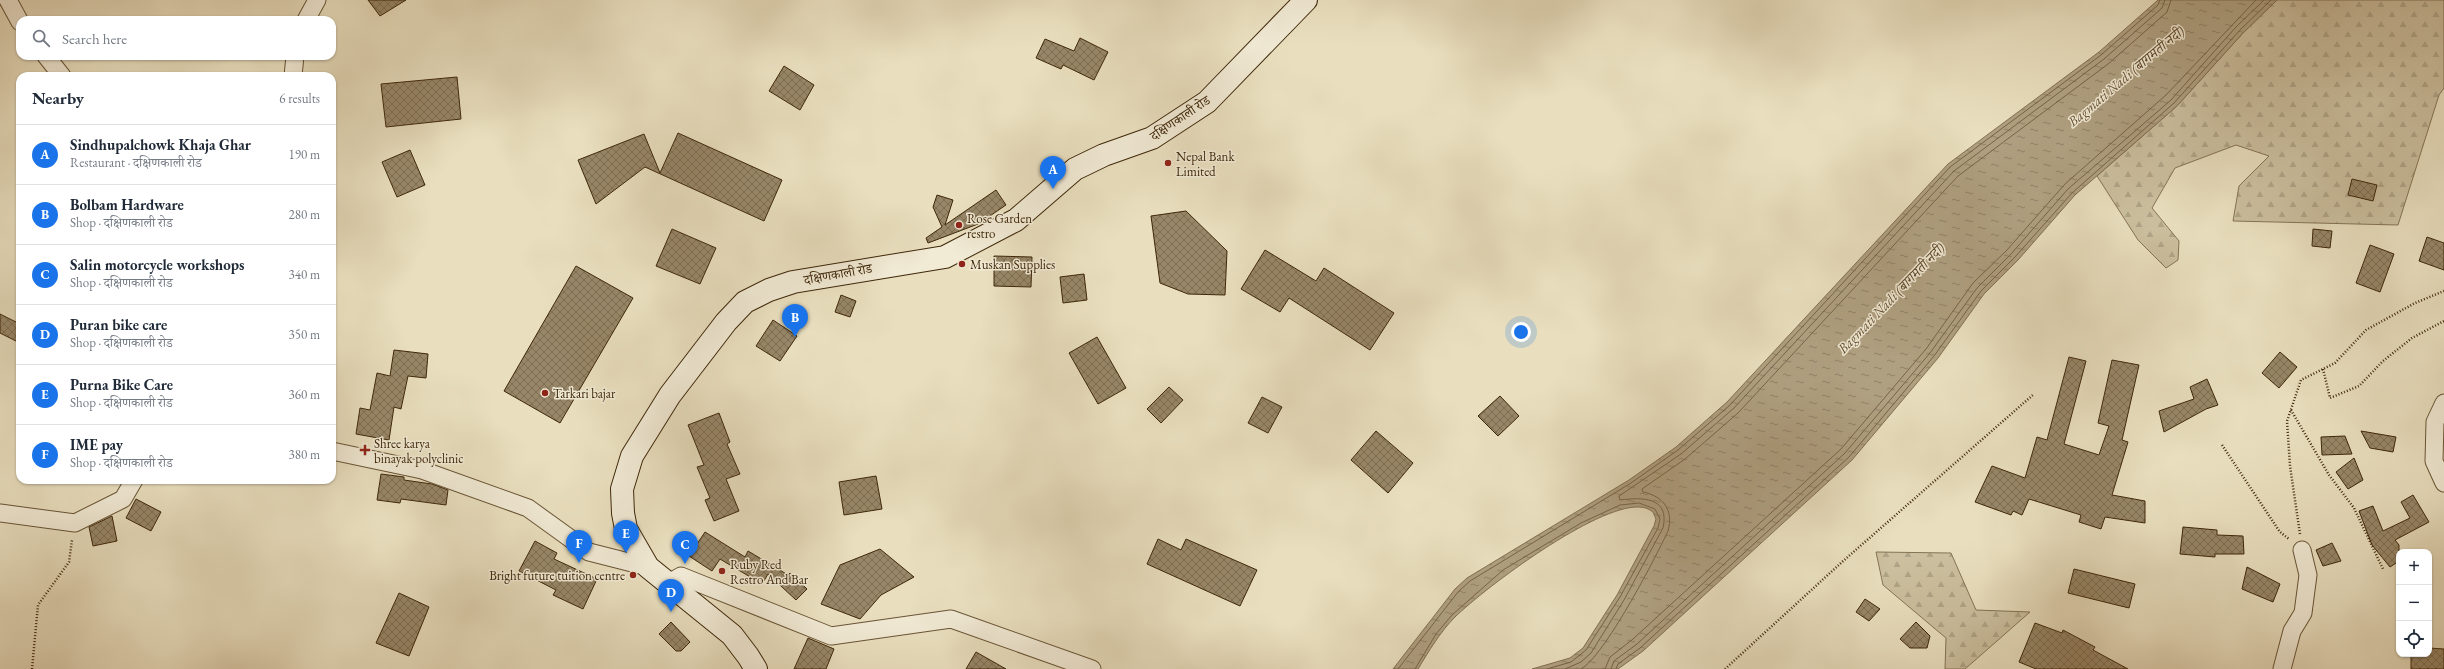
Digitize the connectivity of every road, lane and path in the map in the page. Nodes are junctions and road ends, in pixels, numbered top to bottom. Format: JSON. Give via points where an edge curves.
{"nodes":[{"id":1,"x":8,"y":0,"type":"edge"},
{"id":2,"x":317,"y":0,"type":"edge"},
{"id":3,"x":1306,"y":0,"type":"edge"},
{"id":4,"x":17,"y":16,"type":"edge"},
{"id":5,"x":308,"y":16,"type":"edge"},
{"id":6,"x":49,"y":60,"type":"edge"},
{"id":7,"x":295,"y":60,"type":"edge"},
{"id":8,"x":59,"y":72,"type":"edge"},
{"id":9,"x":293,"y":72,"type":"edge"},
{"id":10,"x":2444,"y":291,"type":"edge"},
{"id":11,"x":2444,"y":321,"type":"edge"},
{"id":12,"x":2323,"y":369,"type":"junction"},
{"id":13,"x":2034,"y":394,"type":"dead end"},
{"id":14,"x":2444,"y":403,"type":"edge"},
{"id":15,"x":2291,"y":410,"type":"junction"},
{"id":16,"x":2222,"y":445,"type":"dead end"},
{"id":17,"x":336,"y":452,"type":"edge"},
{"id":18,"x":2444,"y":483,"type":"edge"},
{"id":19,"x":132,"y":484,"type":"edge"},
{"id":20,"x":0,"y":513,"type":"edge"},
{"id":21,"x":75,"y":523,"type":"junction"},
{"id":22,"x":2302,"y":550,"type":"junction"},
{"id":23,"x":648,"y":567,"type":"junction"},
{"id":24,"x":2382,"y":569,"type":"dead end"},
{"id":25,"x":667,"y":584,"type":"junction"},
{"id":26,"x":32,"y":669,"type":"edge"},
{"id":27,"x":756,"y":669,"type":"edge"},
{"id":28,"x":1092,"y":669,"type":"edge"},
{"id":29,"x":1725,"y":669,"type":"edge"},
{"id":30,"x":2282,"y":669,"type":"edge"}],
"edges":[{"from":1,"to":4,"type":"street"},
{"from":2,"to":5,"type":"street"},
{"from":3,"to":23,"type":"main road","name":"दक्षिणकाली रोड","via":[[1207,102],[1152,138],[1104,155],[1075,169],[1016,220],[980,241],[945,257],[793,282],[745,302],[726,322],[670,395],[632,456],[622,488],[624,518],[626,529]]},
{"from":6,"to":8,"type":"street"},
{"from":7,"to":9,"type":"street"},
{"from":10,"to":12,"type":"path","via":[[2366,330],[2335,363]]},
{"from":11,"to":12,"type":"path","via":[[2412,338],[2383,361],[2359,386],[2330,398]]},
{"from":12,"to":15,"type":"path","via":[[2301,380]]},
{"from":13,"to":29,"type":"path","via":[[1842,562]]},
{"from":14,"to":18,"type":"street","via":[[2435,422],[2434,461]]},
{"from":15,"to":22,"type":"path","via":[[2287,421],[2290,466]]},
{"from":15,"to":24,"type":"path","via":[[2329,475],[2354,508]]},
{"from":16,"to":22,"type":"path","via":[[2280,532]]},
{"from":17,"to":23,"type":"street","via":[[422,470],[528,508],[589,552]]},
{"from":19,"to":21,"type":"street","via":[[123,499]]},
{"from":20,"to":21,"type":"street"},
{"from":21,"to":26,"type":"path","via":[[69,562],[38,605]]},
{"from":22,"to":30,"type":"street","via":[[2308,575],[2303,613],[2292,631]]},
{"from":23,"to":25,"type":"main road","name":"दक्षिणकाली रोड"},
{"from":25,"to":27,"type":"main road","name":"दक्षिणकाली रोड","via":[[732,635]]},
{"from":25,"to":28,"type":"street","via":[[681,576],[831,636],[951,619]]}]}
